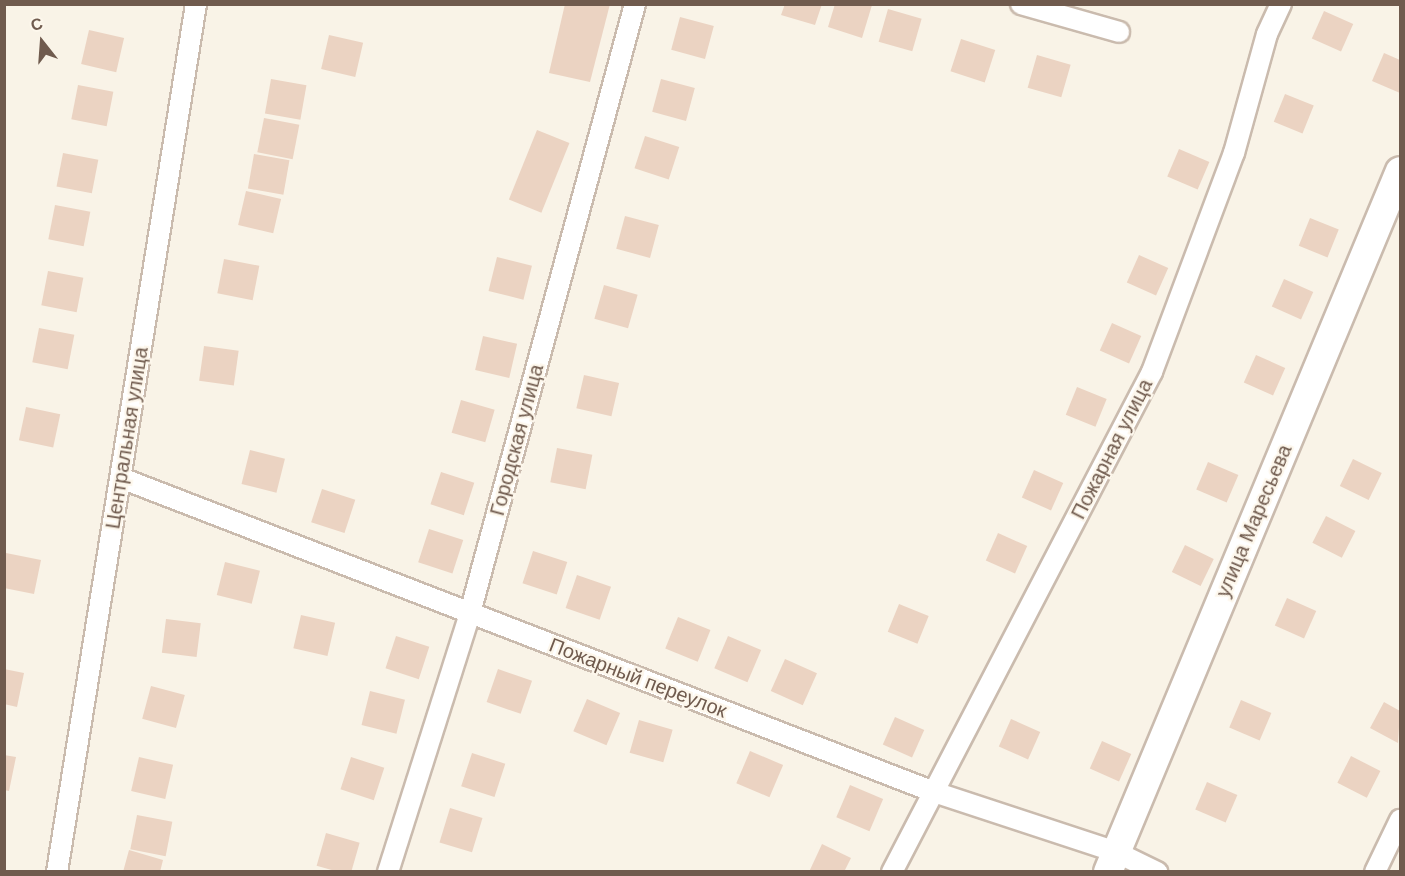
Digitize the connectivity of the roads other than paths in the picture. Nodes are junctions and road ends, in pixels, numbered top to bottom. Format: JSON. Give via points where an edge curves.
{"nodes":[{"id":1,"x":196,"y":4,"type":"edge"},
{"id":2,"x":635,"y":4,"type":"edge"},
{"id":3,"x":1021,"y":4,"type":"edge"},
{"id":4,"x":1281,"y":4,"type":"edge"},
{"id":5,"x":1119,"y":32,"type":"dead end"},
{"id":6,"x":1399,"y":179,"type":"edge"},
{"id":7,"x":121,"y":478,"type":"junction"},
{"id":8,"x":470,"y":613,"type":"junction"},
{"id":9,"x":934,"y":792,"type":"junction"},
{"id":10,"x":1401,"y":820,"type":"edge"},
{"id":11,"x":1112,"y":862,"type":"edge"},
{"id":12,"x":57,"y":872,"type":"edge"},
{"id":13,"x":388,"y":872,"type":"edge"},
{"id":14,"x":892,"y":872,"type":"edge"},
{"id":15,"x":1157,"y":872,"type":"edge"},
{"id":16,"x":1375,"y":872,"type":"edge"}],
"edges":[{"from":1,"to":7,"type":"street","name":"Центральная улица"},
{"from":2,"to":8,"type":"street","name":"Городская улица"},
{"from":3,"to":5,"type":"street"},
{"from":4,"to":9,"type":"street","name":"Пожарная улица","via":[[1267,34],[1234,153],[1152,372]]},
{"from":6,"to":11,"type":"street","name":"улица Маресьева"},
{"from":7,"to":8,"type":"street","name":"Пожарный переулок"},
{"from":7,"to":12,"type":"street","name":"Центральная улица"},
{"from":8,"to":9,"type":"street","name":"Пожарный переулок"},
{"from":8,"to":13,"type":"street","name":"Городская улица"},
{"from":9,"to":11,"type":"street","name":"Пожарный переулок"},
{"from":9,"to":14,"type":"street","name":"Пожарная улица"},
{"from":10,"to":16,"type":"street"},
{"from":11,"to":15,"type":"street","name":"Пожарный переулок"}]}
